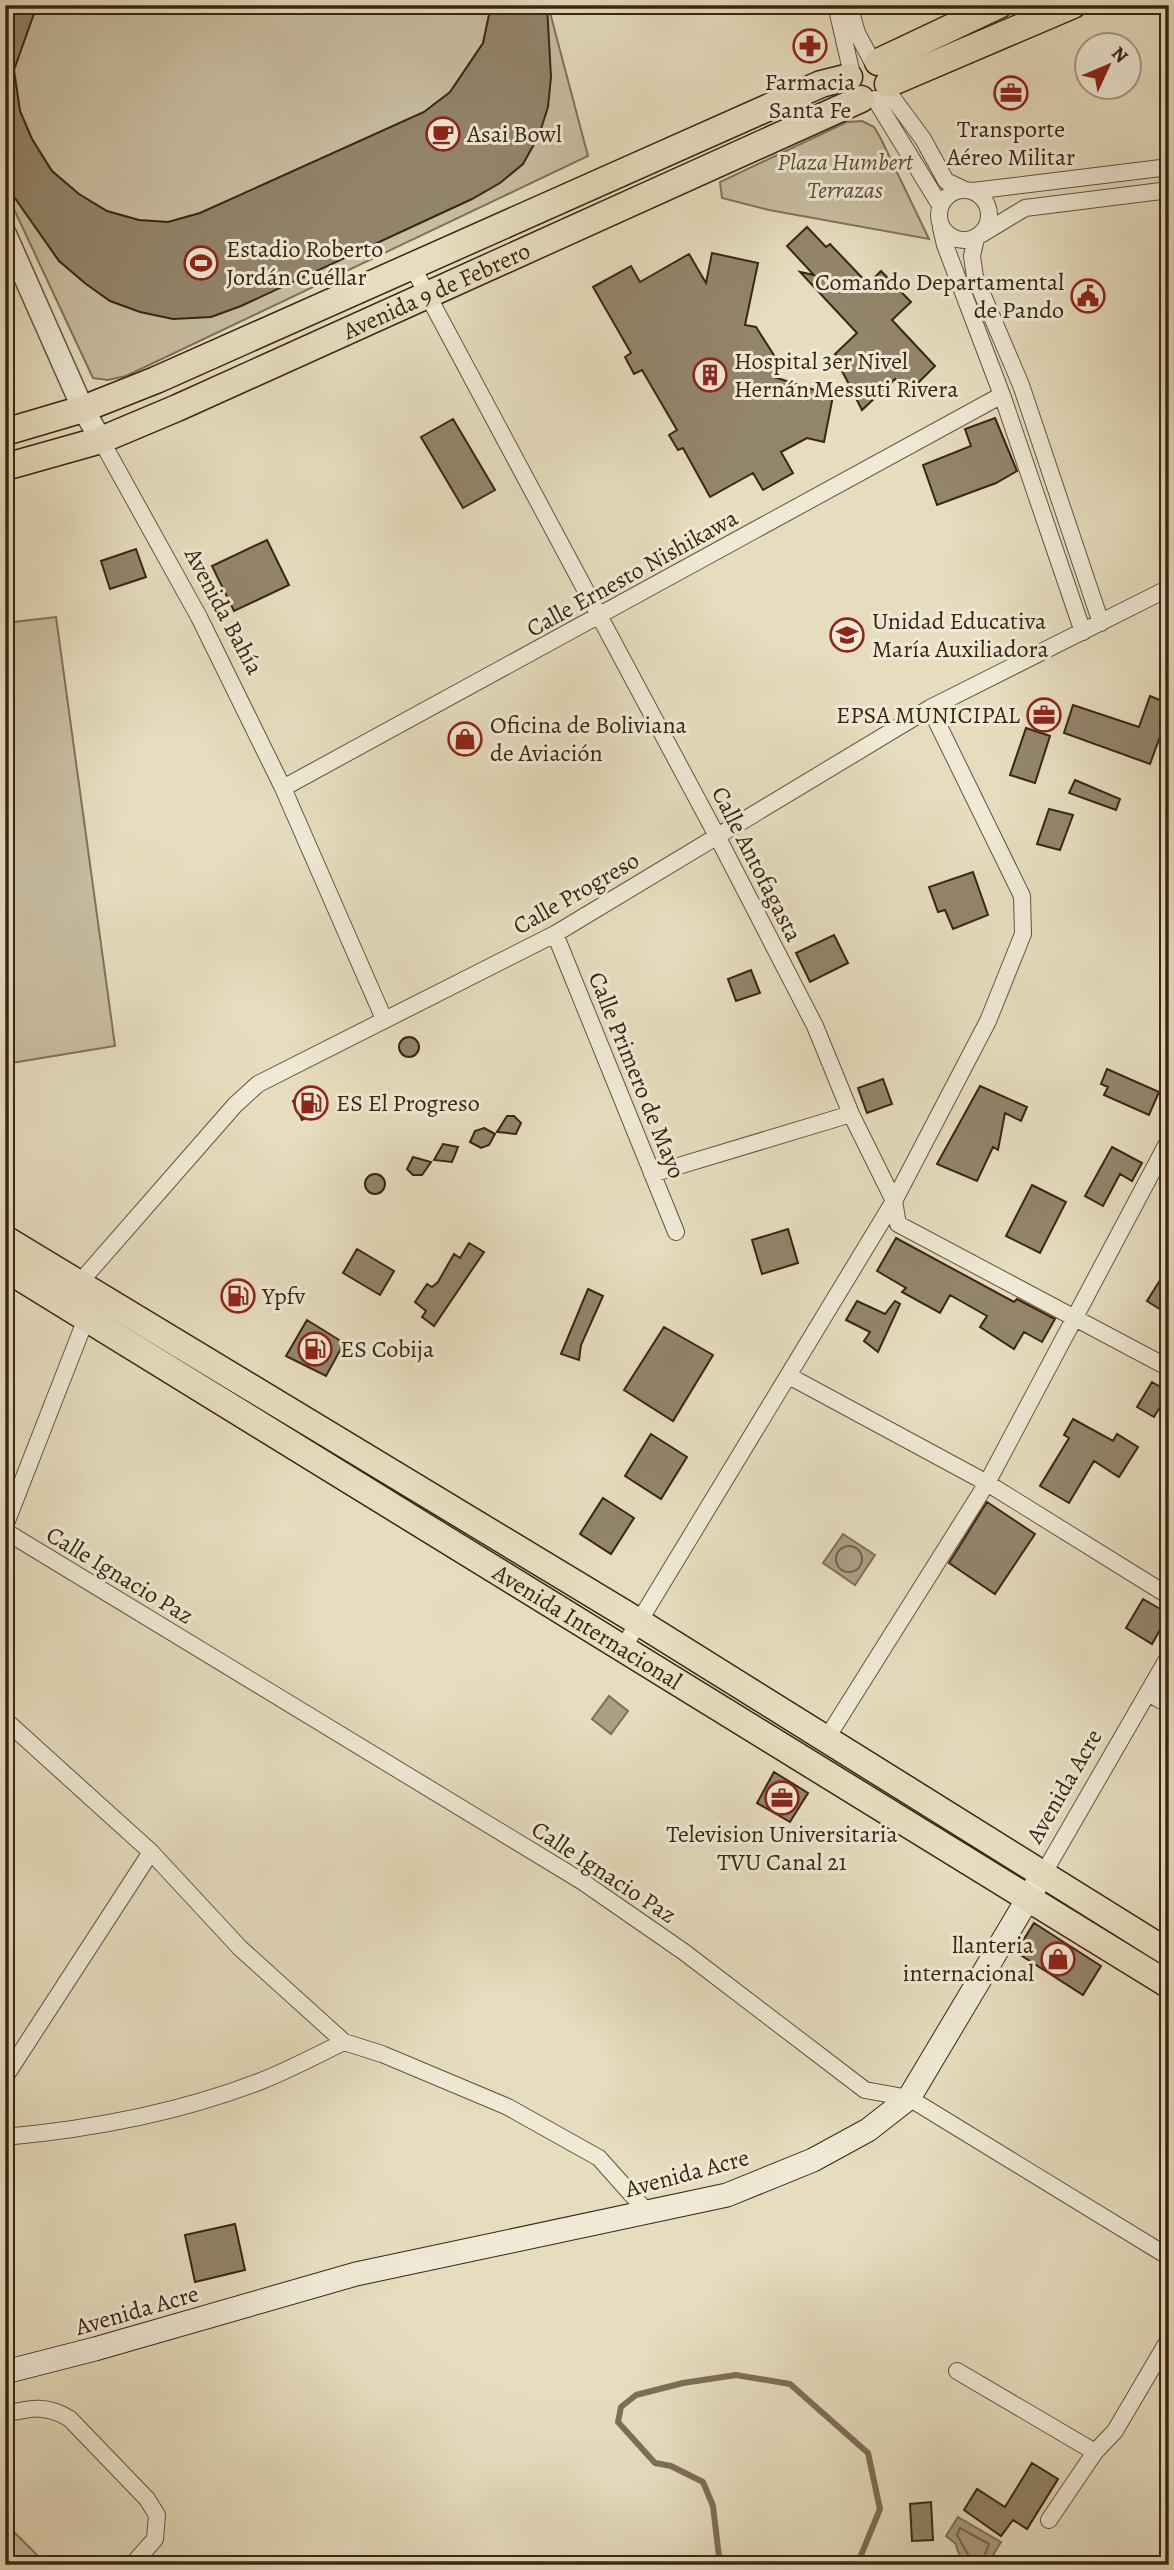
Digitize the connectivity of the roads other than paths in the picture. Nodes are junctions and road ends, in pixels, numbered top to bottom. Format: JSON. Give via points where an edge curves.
{"nodes":[{"id":1,"x":836,"y":5,"type":"edge"},
{"id":2,"x":849,"y":5,"type":"edge"},
{"id":3,"x":999,"y":5,"type":"edge"},
{"id":4,"x":1073,"y":5,"type":"edge"},
{"id":5,"x":870,"y":80,"type":"junction"},
{"id":6,"x":1169,"y":167,"type":"edge"},
{"id":7,"x":969,"y":190,"type":"junction"},
{"id":8,"x":1169,"y":190,"type":"edge"},
{"id":9,"x":940,"y":205,"type":"junction"},
{"id":10,"x":941,"y":228,"type":"junction"},
{"id":11,"x":5,"y":233,"type":"edge"},
{"id":12,"x":979,"y":236,"type":"junction"},
{"id":13,"x":411,"y":264,"type":"junction"},
{"id":14,"x":426,"y":295,"type":"junction"},
{"id":15,"x":1002,"y":395,"type":"junction"},
{"id":16,"x":83,"y":409,"type":"junction"},
{"id":17,"x":5,"y":432,"type":"edge"},
{"id":18,"x":100,"y":440,"type":"junction"},
{"id":19,"x":5,"y":467,"type":"edge"},
{"id":20,"x":1169,"y":588,"type":"edge"},
{"id":21,"x":600,"y":617,"type":"junction"},
{"id":22,"x":1101,"y":623,"type":"junction"},
{"id":23,"x":1083,"y":632,"type":"junction"},
{"id":24,"x":930,"y":708,"type":"junction"},
{"id":25,"x":284,"y":788,"type":"junction"},
{"id":26,"x":718,"y":836,"type":"junction"},
{"id":27,"x":555,"y":934,"type":"junction"},
{"id":28,"x":384,"y":1019,"type":"junction"},
{"id":29,"x":851,"y":1114,"type":"junction"},
{"id":30,"x":1169,"y":1140,"type":"edge"},
{"id":31,"x":652,"y":1174,"type":"junction"},
{"id":32,"x":894,"y":1201,"type":"junction"},
{"id":33,"x":676,"y":1232,"type":"dead end"},
{"id":34,"x":5,"y":1239,"type":"edge"},
{"id":35,"x":5,"y":1268,"type":"edge"},
{"id":36,"x":81,"y":1300,"type":"junction"},
{"id":37,"x":1076,"y":1317,"type":"junction"},
{"id":38,"x":1169,"y":1368,"type":"edge"},
{"id":39,"x":789,"y":1376,"type":"junction"},
{"id":40,"x":987,"y":1483,"type":"junction"},
{"id":41,"x":5,"y":1526,"type":"edge"},
{"id":42,"x":5,"y":1531,"type":"edge"},
{"id":43,"x":1169,"y":1596,"type":"edge"},
{"id":44,"x":637,"y":1621,"type":"junction"},
{"id":45,"x":623,"y":1648,"type":"junction"},
{"id":46,"x":1169,"y":1656,"type":"edge"},
{"id":47,"x":1148,"y":1693,"type":"junction"},
{"id":48,"x":1169,"y":1705,"type":"edge"},
{"id":49,"x":5,"y":1720,"type":"edge"},
{"id":50,"x":825,"y":1741,"type":"junction"},
{"id":51,"x":151,"y":1852,"type":"junction"},
{"id":52,"x":1035,"y":1888,"type":"junction"},
{"id":53,"x":1169,"y":1954,"type":"edge"},
{"id":54,"x":1169,"y":1985,"type":"edge"},
{"id":55,"x":344,"y":2042,"type":"junction"},
{"id":56,"x":5,"y":2077,"type":"edge"},
{"id":57,"x":909,"y":2098,"type":"junction"},
{"id":58,"x":5,"y":2137,"type":"edge"},
{"id":59,"x":648,"y":2213,"type":"junction"},
{"id":60,"x":1169,"y":2258,"type":"edge"},
{"id":61,"x":1169,"y":2339,"type":"edge"},
{"id":62,"x":957,"y":2371,"type":"dead end"},
{"id":63,"x":5,"y":2372,"type":"edge"},
{"id":64,"x":5,"y":2414,"type":"edge"},
{"id":65,"x":1095,"y":2452,"type":"junction"},
{"id":66,"x":1049,"y":2520,"type":"dead end"},
{"id":67,"x":132,"y":2565,"type":"edge"}],
"edges":[{"from":1,"to":5,"type":"street","via":[[846,36]]},
{"from":2,"to":5,"type":"street"},
{"from":3,"to":5,"type":"main road","name":"Avenida 9 de Febrero"},
{"from":4,"to":5,"type":"main road","name":"Avenida 9 de Febrero"},
{"from":5,"to":7,"type":"street","via":[[923,139],[946,181]]},
{"from":5,"to":9,"type":"street"},
{"from":5,"to":13,"type":"main road","name":"Avenida 9 de Febrero","via":[[821,84]]},
{"from":5,"to":14,"type":"main road","name":"Avenida 9 de Febrero"},
{"from":6,"to":7,"type":"street"},
{"from":7,"to":9,"type":"street","via":[[950,194]]},
{"from":7,"to":12,"type":"street","via":[[980,195],[989,210],[987,227]]},
{"from":8,"to":12,"type":"street","via":[[1026,208]]},
{"from":9,"to":10,"type":"street"},
{"from":10,"to":12,"type":"street","via":[[960,241]]},
{"from":10,"to":15,"type":"street"},
{"from":11,"to":16,"type":"street","name":"Avenida Bahía"},
{"from":12,"to":22,"type":"street","via":[[972,256],[975,277],[1021,385]]},
{"from":13,"to":14,"type":"street","name":"Calle Antofagasta"},
{"from":13,"to":16,"type":"main road","name":"Avenida 9 de Febrero"},
{"from":14,"to":18,"type":"main road","name":"Avenida 9 de Febrero"},
{"from":14,"to":21,"type":"street","name":"Calle Antofagasta"},
{"from":15,"to":21,"type":"street","name":"Calle Ernesto Nishikawa"},
{"from":15,"to":23,"type":"street"},
{"from":16,"to":17,"type":"main road","name":"Avenida 9 de Febrero"},
{"from":16,"to":18,"type":"street","name":"Avenida Bahía"},
{"from":18,"to":19,"type":"main road","name":"Avenida 9 de Febrero"},
{"from":18,"to":25,"type":"street","name":"Avenida Bahía","via":[[200,617]]},
{"from":20,"to":22,"type":"street","name":"Calle Progreso"},
{"from":21,"to":25,"type":"street","name":"Calle Ernesto Nishikawa"},
{"from":21,"to":26,"type":"street","name":"Calle Antofagasta"},
{"from":22,"to":23,"type":"street","name":"Calle Progreso"},
{"from":23,"to":24,"type":"street","name":"Calle Progreso"},
{"from":24,"to":26,"type":"street","name":"Calle Progreso"},
{"from":24,"to":32,"type":"street","via":[[1022,895],[1023,934],[988,1021]]},
{"from":25,"to":28,"type":"street","name":"Avenida Bahía"},
{"from":26,"to":27,"type":"street","name":"Calle Progreso"},
{"from":26,"to":29,"type":"street","name":"Calle Antofagasta","via":[[815,1026]]},
{"from":27,"to":28,"type":"street","name":"Calle Progreso"},
{"from":27,"to":31,"type":"street","name":"Calle Primero de Mayo"},
{"from":28,"to":36,"type":"street","name":"Calle Progreso","via":[[258,1084],[235,1105]]},
{"from":29,"to":31,"type":"street"},
{"from":29,"to":32,"type":"street","name":"Calle Antofagasta"},
{"from":30,"to":37,"type":"street"},
{"from":31,"to":33,"type":"street","name":"Calle Primero de Mayo"},
{"from":32,"to":37,"type":"street","name":"Calle Antofagasta","via":[[898,1224]]},
{"from":32,"to":39,"type":"street"},
{"from":34,"to":36,"type":"main road","name":"Avenida Internacional"},
{"from":35,"to":36,"type":"main road","name":"Avenida Internacional"},
{"from":36,"to":41,"type":"street","name":"Calle Progreso"},
{"from":36,"to":44,"type":"main road","name":"Avenida Internacional"},
{"from":36,"to":45,"type":"main road","name":"Avenida Internacional"},
{"from":37,"to":38,"type":"street","name":"Calle Antofagasta"},
{"from":37,"to":40,"type":"street"},
{"from":39,"to":40,"type":"street"},
{"from":39,"to":44,"type":"street"},
{"from":40,"to":43,"type":"street"},
{"from":40,"to":50,"type":"street"},
{"from":42,"to":57,"type":"street","name":"Calle Ignacio Paz","via":[[583,1882],[684,1952],[865,2090]]},
{"from":44,"to":45,"type":"street"},
{"from":44,"to":50,"type":"main road","name":"Avenida Internacional"},
{"from":45,"to":52,"type":"main road","name":"Avenida Internacional"},
{"from":46,"to":47,"type":"street","name":"Avenida Acre"},
{"from":47,"to":48,"type":"street"},
{"from":47,"to":52,"type":"street","name":"Avenida Acre"},
{"from":49,"to":51,"type":"street"},
{"from":50,"to":52,"type":"main road","name":"Avenida Internacional"},
{"from":51,"to":55,"type":"street","via":[[240,1948]]},
{"from":51,"to":56,"type":"street"},
{"from":52,"to":53,"type":"main road","name":"Avenida Internacional"},
{"from":52,"to":54,"type":"main road","name":"Avenida Internacional"},
{"from":52,"to":57,"type":"main road","name":"Avenida Acre"},
{"from":55,"to":58,"type":"street","via":[[263,2081],[188,2107],[76,2131]]},
{"from":55,"to":59,"type":"street","via":[[519,2113],[599,2158]]},
{"from":57,"to":59,"type":"main road","name":"Avenida Acre","via":[[868,2130],[813,2160],[727,2194]]},
{"from":57,"to":60,"type":"street","name":"Calle Ignacio Paz"},
{"from":59,"to":63,"type":"main road","name":"Avenida Acre","via":[[356,2274]]},
{"from":61,"to":65,"type":"street","via":[[1115,2431]]},
{"from":62,"to":65,"type":"street"},
{"from":64,"to":67,"type":"street","via":[[40,2407],[55,2410],[70,2419],[147,2498],[157,2515],[155,2539]]},
{"from":65,"to":66,"type":"street"}]}
